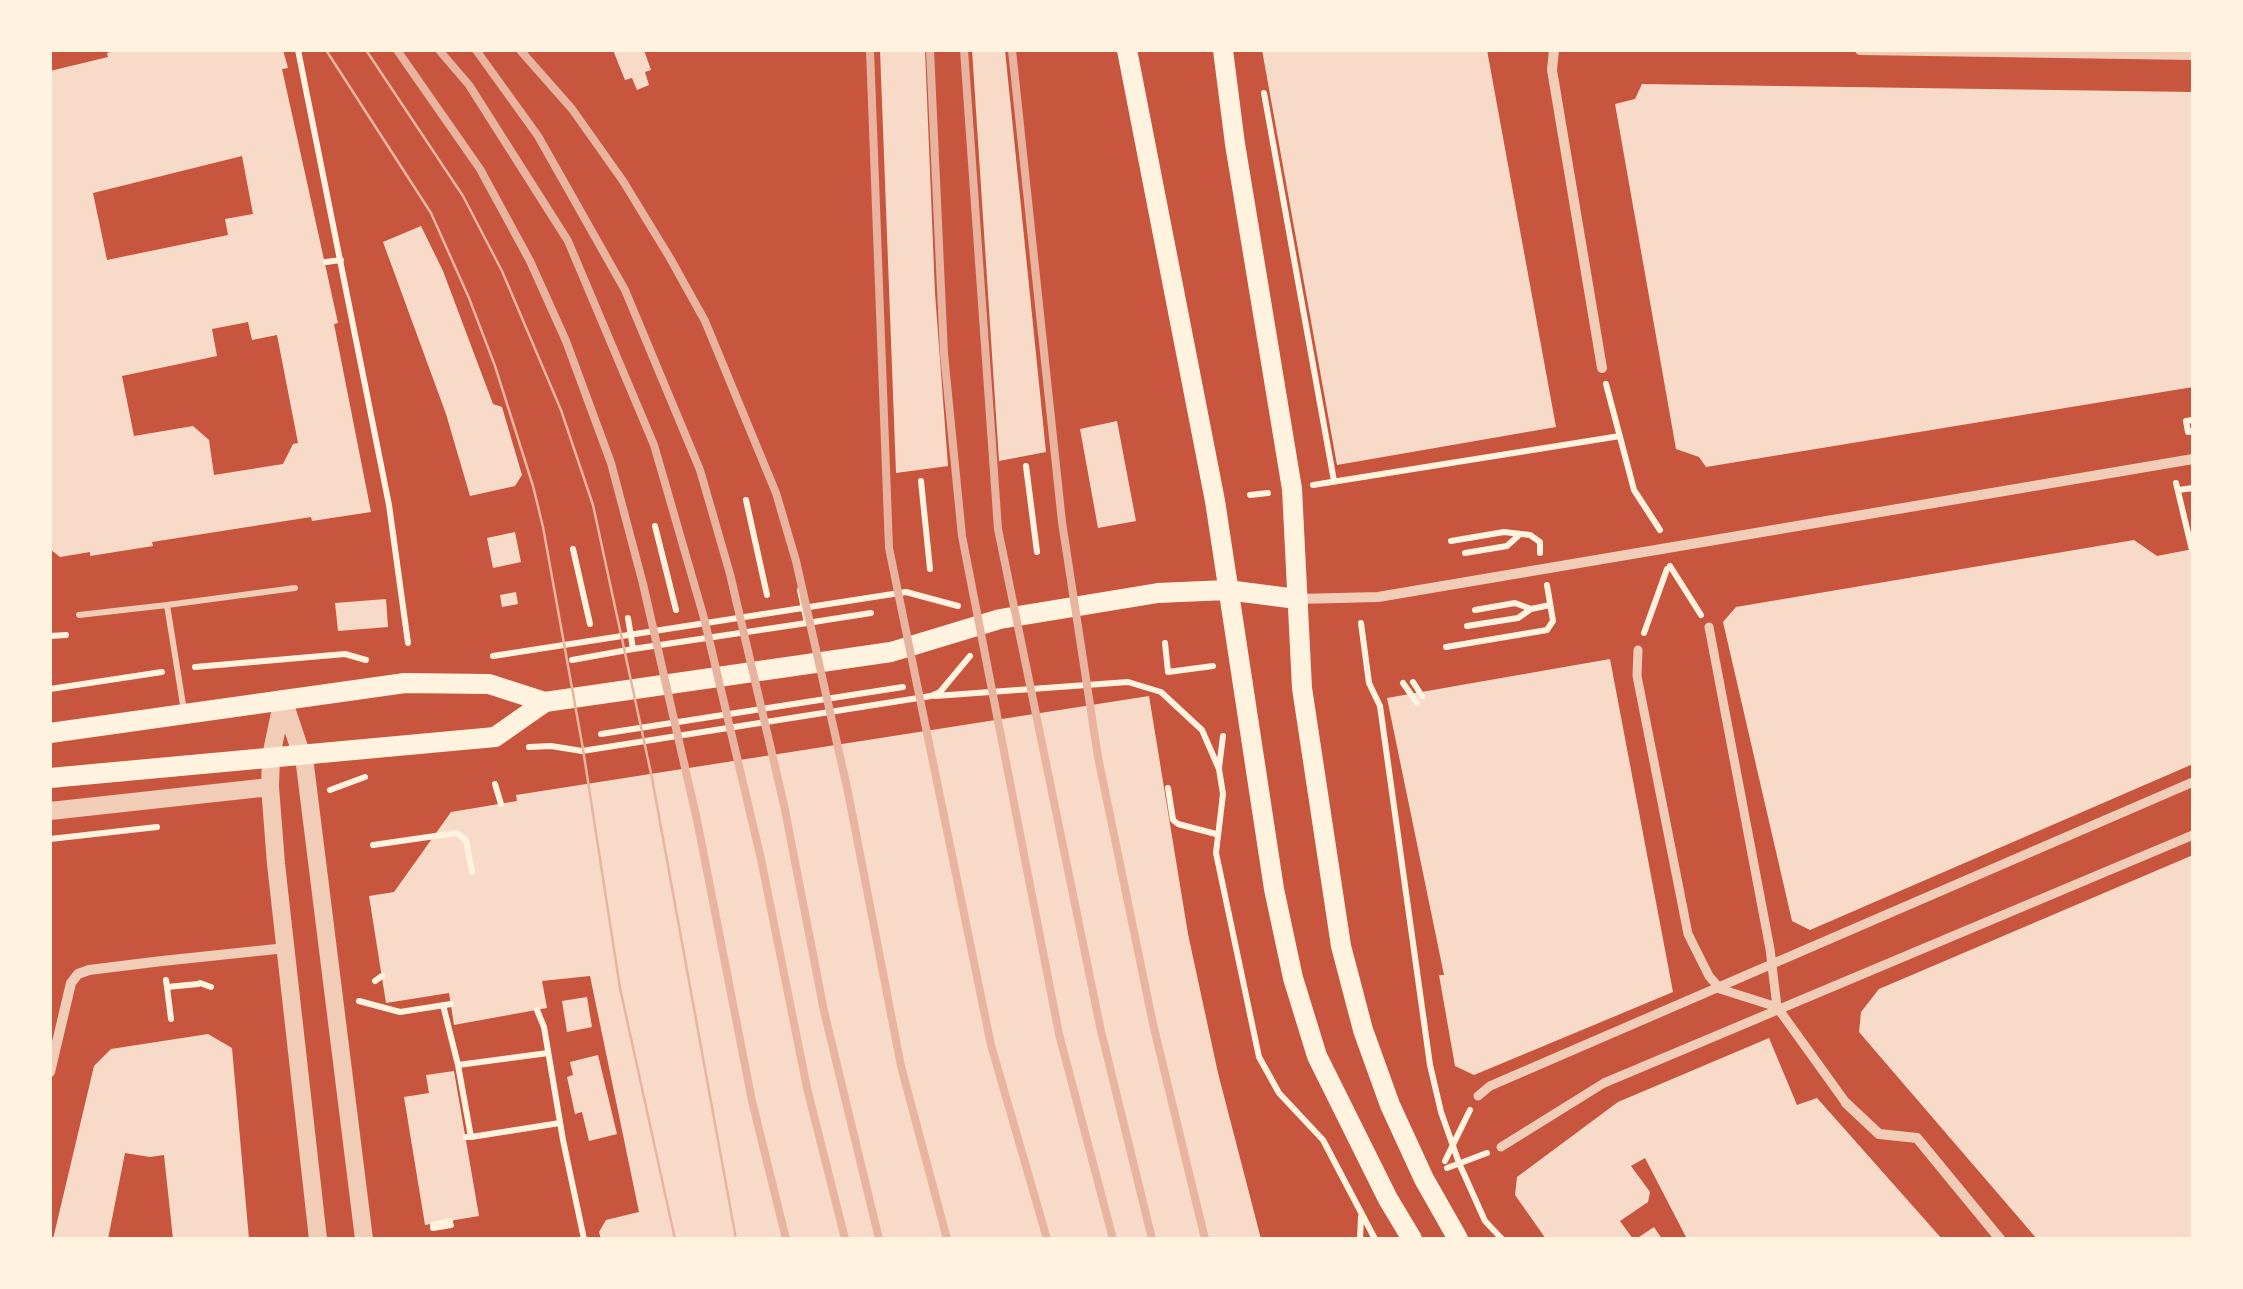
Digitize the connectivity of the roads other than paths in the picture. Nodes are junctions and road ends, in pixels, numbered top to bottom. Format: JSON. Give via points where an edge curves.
{"nodes":[{"id":1,"x":1127,"y":50,"type":"edge"},
{"id":2,"x":1223,"y":50,"type":"edge"},
{"id":3,"x":1554,"y":50,"type":"edge"},
{"id":4,"x":1860,"y":50,"type":"edge"},
{"id":5,"x":2193,"y":55,"type":"edge"},
{"id":6,"x":1602,"y":368,"type":"road end"},
{"id":7,"x":2193,"y":459,"type":"edge"},
{"id":8,"x":295,"y":588,"type":"dead end"},
{"id":9,"x":1228,"y":590,"type":"junction"},
{"id":10,"x":1297,"y":599,"type":"junction"},
{"id":11,"x":167,"y":605,"type":"junction"},
{"id":12,"x":78,"y":615,"type":"dead end"},
{"id":13,"x":1709,"y":627,"type":"road end"},
{"id":14,"x":1638,"y":650,"type":"road end"},
{"id":15,"x":283,"y":699,"type":"junction"},
{"id":16,"x":545,"y":702,"type":"junction"},
{"id":17,"x":184,"y":712,"type":"junction"},
{"id":18,"x":50,"y":732,"type":"edge"},
{"id":19,"x":303,"y":753,"type":"junction"},
{"id":20,"x":271,"y":756,"type":"junction"},
{"id":21,"x":50,"y":778,"type":"edge"},
{"id":22,"x":2193,"y":782,"type":"edge"},
{"id":23,"x":270,"y":787,"type":"junction"},
{"id":24,"x":50,"y":811,"type":"edge"},
{"id":25,"x":2193,"y":834,"type":"edge"},
{"id":26,"x":286,"y":948,"type":"junction"},
{"id":27,"x":1772,"y":966,"type":"junction"},
{"id":28,"x":1720,"y":989,"type":"junction"},
{"id":29,"x":1777,"y":1007,"type":"junction"},
{"id":30,"x":50,"y":1072,"type":"edge"},
{"id":31,"x":1478,"y":1096,"type":"road end"},
{"id":32,"x":1846,"y":1103,"type":"joint"},
{"id":33,"x":1501,"y":1148,"type":"road end"},
{"id":34,"x":318,"y":1239,"type":"edge"},
{"id":35,"x":364,"y":1239,"type":"edge"},
{"id":36,"x":1412,"y":1239,"type":"edge"},
{"id":37,"x":1458,"y":1239,"type":"edge"},
{"id":38,"x":2000,"y":1239,"type":"edge"}],
"edges":[{"from":1,"to":9,"type":"main road"},
{"from":2,"to":10,"type":"main road","via":[[1292,489]]},
{"from":3,"to":6,"type":"street"},
{"from":4,"to":5,"type":"street"},
{"from":7,"to":10,"type":"street","via":[[1378,597]]},
{"from":8,"to":11,"type":"lane"},
{"from":9,"to":10,"type":"main road"},
{"from":9,"to":16,"type":"main road","via":[[1099,602],[1000,620],[891,652]]},
{"from":9,"to":36,"type":"main road","via":[[1293,978],[1317,1056]]},
{"from":10,"to":37,"type":"main road","via":[[1302,688],[1341,946],[1378,1072],[1424,1180]]},
{"from":11,"to":12,"type":"lane"},
{"from":11,"to":17,"type":"lane"},
{"from":13,"to":27,"type":"street"},
{"from":14,"to":28,"type":"street","via":[[1637,676],[1688,934]]},
{"from":15,"to":16,"type":"main road","via":[[405,682],[489,684]]},
{"from":15,"to":17,"type":"main road"},
{"from":15,"to":19,"type":"street"},
{"from":15,"to":20,"type":"street"},
{"from":16,"to":19,"type":"main road","via":[[495,737]]},
{"from":17,"to":18,"type":"main road"},
{"from":19,"to":20,"type":"main road"},
{"from":19,"to":35,"type":"street"},
{"from":20,"to":21,"type":"main road"},
{"from":20,"to":23,"type":"street"},
{"from":22,"to":27,"type":"street"},
{"from":23,"to":24,"type":"street"},
{"from":23,"to":26,"type":"street"},
{"from":25,"to":29,"type":"street"},
{"from":26,"to":30,"type":"street","via":[[78,974]]},
{"from":26,"to":34,"type":"street"},
{"from":27,"to":28,"type":"street"},
{"from":27,"to":29,"type":"street"},
{"from":28,"to":29,"type":"street"},
{"from":28,"to":31,"type":"street"},
{"from":29,"to":32,"type":"street"},
{"from":29,"to":33,"type":"street","via":[[1604,1082]]},
{"from":32,"to":38,"type":"street","via":[[1879,1134],[1917,1138]]}]}
